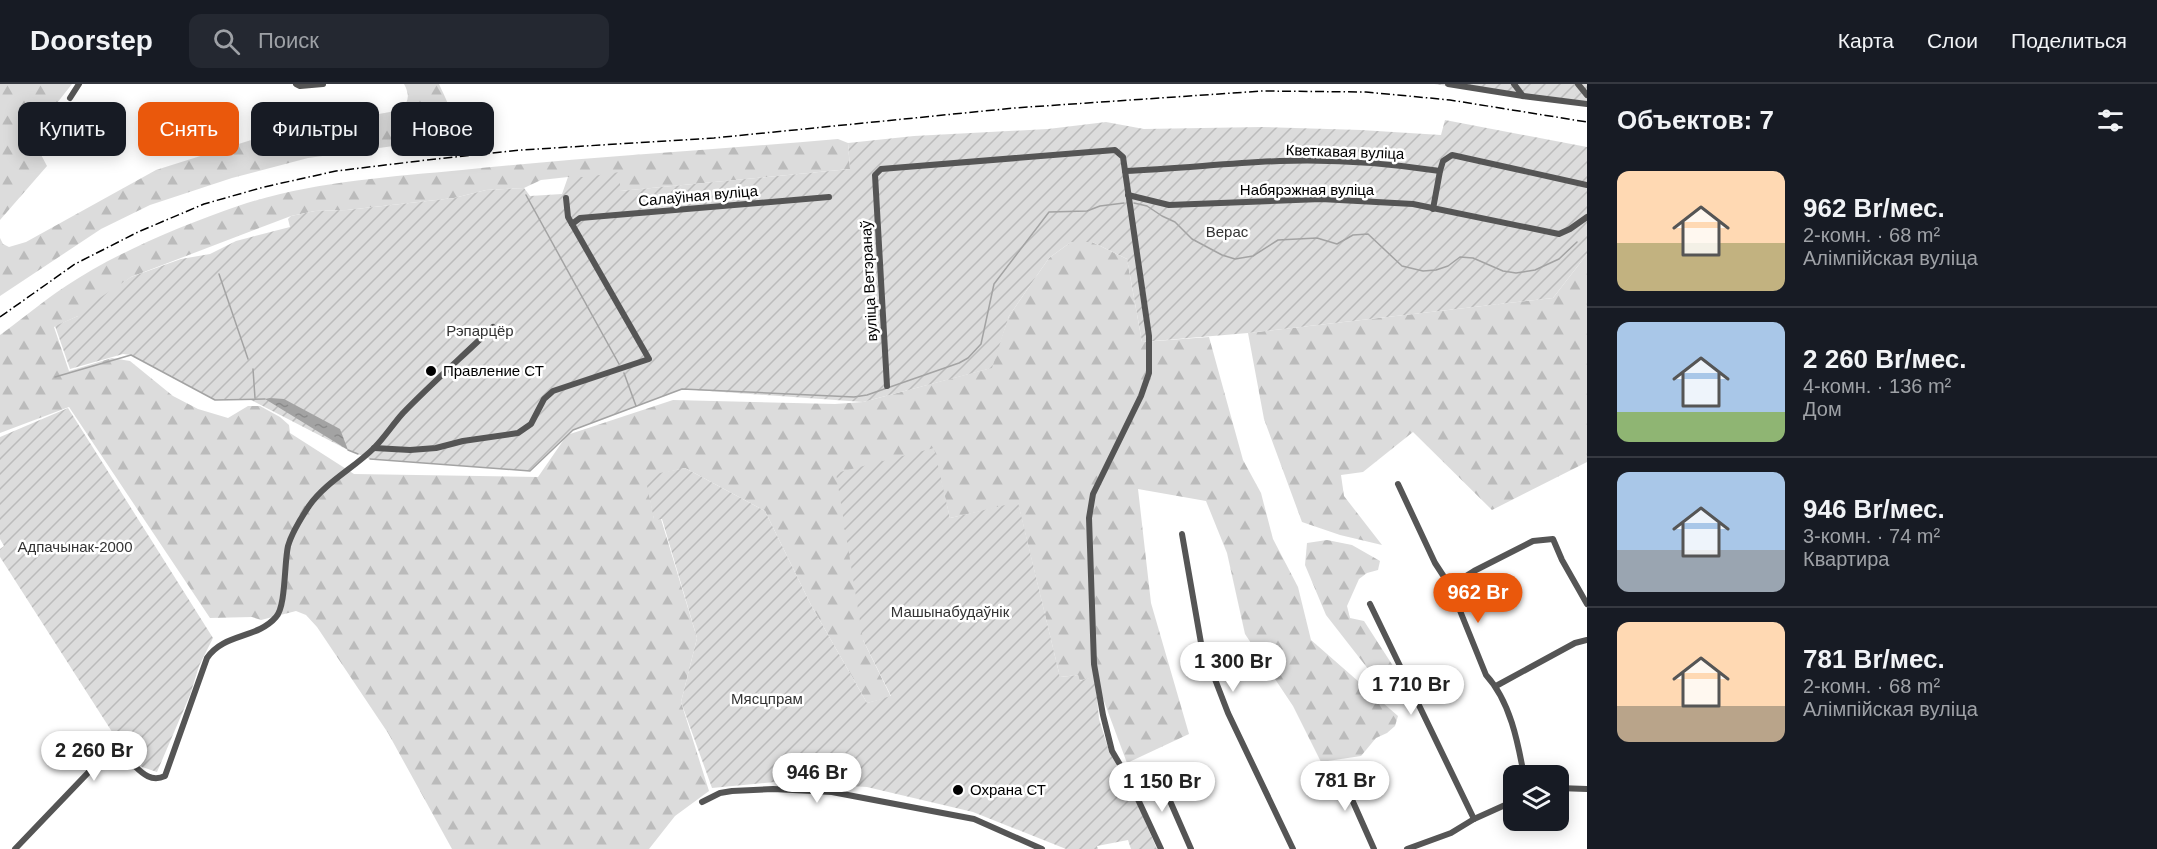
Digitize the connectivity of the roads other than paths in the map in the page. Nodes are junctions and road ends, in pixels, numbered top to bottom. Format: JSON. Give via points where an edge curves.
{"nodes":[{"id":1,"x":79,"y":84,"type":"edge"},
{"id":2,"x":296,"y":84,"type":"edge"},
{"id":3,"x":323,"y":84,"type":"edge"},
{"id":4,"x":1448,"y":84,"type":"edge"},
{"id":5,"x":1514,"y":84,"type":"edge"},
{"id":6,"x":1578,"y":84,"type":"edge"},
{"id":7,"x":1587,"y":95,"type":"edge"},
{"id":8,"x":1523,"y":96,"type":"junction"},
{"id":9,"x":70,"y":98,"type":"dead end"},
{"id":10,"x":1587,"y":104,"type":"edge"},
{"id":11,"x":1125,"y":171,"type":"junction"},
{"id":12,"x":1440,"y":171,"type":"junction"},
{"id":13,"x":1587,"y":185,"type":"edge"},
{"id":14,"x":1128,"y":195,"type":"junction"},
{"id":15,"x":829,"y":197,"type":"dead end"},
{"id":16,"x":566,"y":198,"type":"dead end"},
{"id":17,"x":1433,"y":209,"type":"junction"},
{"id":18,"x":1587,"y":217,"type":"edge"},
{"id":19,"x":572,"y":224,"type":"junction"},
{"id":20,"x":493,"y":327,"type":"dead end"},
{"id":21,"x":887,"y":386,"type":"dead end"},
{"id":22,"x":374,"y":448,"type":"junction"},
{"id":23,"x":1398,"y":484,"type":"dead end"},
{"id":24,"x":1182,"y":534,"type":"dead end"},
{"id":25,"x":1450,"y":586,"type":"junction"},
{"id":26,"x":1370,"y":604,"type":"dead end"},
{"id":27,"x":1587,"y":604,"type":"edge"},
{"id":28,"x":1587,"y":640,"type":"edge"},
{"id":29,"x":1496,"y":686,"type":"junction"},
{"id":30,"x":1522,"y":765,"type":"edge"},
{"id":31,"x":1337,"y":766,"type":"dead end"},
{"id":32,"x":1156,"y":768,"type":"dead end"},
{"id":33,"x":1569,"y":788,"type":"edge"},
{"id":34,"x":1587,"y":789,"type":"edge"},
{"id":35,"x":702,"y":802,"type":"dead end"},
{"id":36,"x":1503,"y":806,"type":"edge"},
{"id":37,"x":1474,"y":819,"type":"junction"},
{"id":38,"x":15,"y":849,"type":"edge"},
{"id":39,"x":1042,"y":849,"type":"edge"},
{"id":40,"x":1161,"y":849,"type":"edge"},
{"id":41,"x":1191,"y":849,"type":"edge"},
{"id":42,"x":1293,"y":849,"type":"edge"},
{"id":43,"x":1374,"y":849,"type":"edge"},
{"id":44,"x":1407,"y":849,"type":"edge"}],
"edges":[{"from":1,"to":9,"type":"street"},
{"from":2,"to":3,"type":"street"},
{"from":4,"to":8,"type":"street"},
{"from":5,"to":8,"type":"street"},
{"from":6,"to":7,"type":"street"},
{"from":8,"to":10,"type":"street"},
{"from":11,"to":12,"type":"street","name":"Кветкавая вуліца","via":[[1302,161],[1390,164]]},
{"from":11,"to":14,"type":"street"},
{"from":11,"to":21,"type":"street","name":"вуліца Ветэранаў","via":[[1123,157],[1114,150],[881,169],[875,175]]},
{"from":12,"to":13,"type":"street","via":[[1443,161],[1452,155]]},
{"from":12,"to":17,"type":"street"},
{"from":14,"to":17,"type":"street","name":"Набярэжная вуліца","via":[[1168,205],[1321,199],[1403,203]]},
{"from":14,"to":40,"type":"street","via":[[1149,336],[1149,373],[1094,494],[1089,518],[1094,664],[1112,751]]},
{"from":15,"to":19,"type":"street","name":"Салаўіная вуліца","via":[[580,218]]},
{"from":16,"to":19,"type":"street"},
{"from":17,"to":18,"type":"street","name":"Набярэжная вуліца","via":[[1559,234]]},
{"from":19,"to":22,"type":"street","via":[[648,359],[554,391],[544,399],[531,424],[518,433],[436,448]]},
{"from":20,"to":22,"type":"street","via":[[402,414]]},
{"from":22,"to":38,"type":"street","via":[[310,504],[295,528],[288,546],[282,610],[276,618],[260,630],[224,642],[207,658],[165,776],[147,777],[121,754],[106,754]]},
{"from":23,"to":25,"type":"street"},
{"from":24,"to":42,"type":"street","via":[[1201,644],[1228,713]]},
{"from":25,"to":27,"type":"street","via":[[1533,541],[1553,539]]},
{"from":25,"to":29,"type":"street","via":[[1486,675]]},
{"from":26,"to":37,"type":"street"},
{"from":28,"to":29,"type":"street"},
{"from":29,"to":30,"type":"street","via":[[1518,741]]},
{"from":31,"to":43,"type":"street"},
{"from":32,"to":41,"type":"street"},
{"from":33,"to":34,"type":"street"},
{"from":35,"to":39,"type":"street","via":[[732,791],[832,792],[974,819]]},
{"from":36,"to":37,"type":"street"},
{"from":37,"to":44,"type":"street","via":[[1451,833]]}]}
